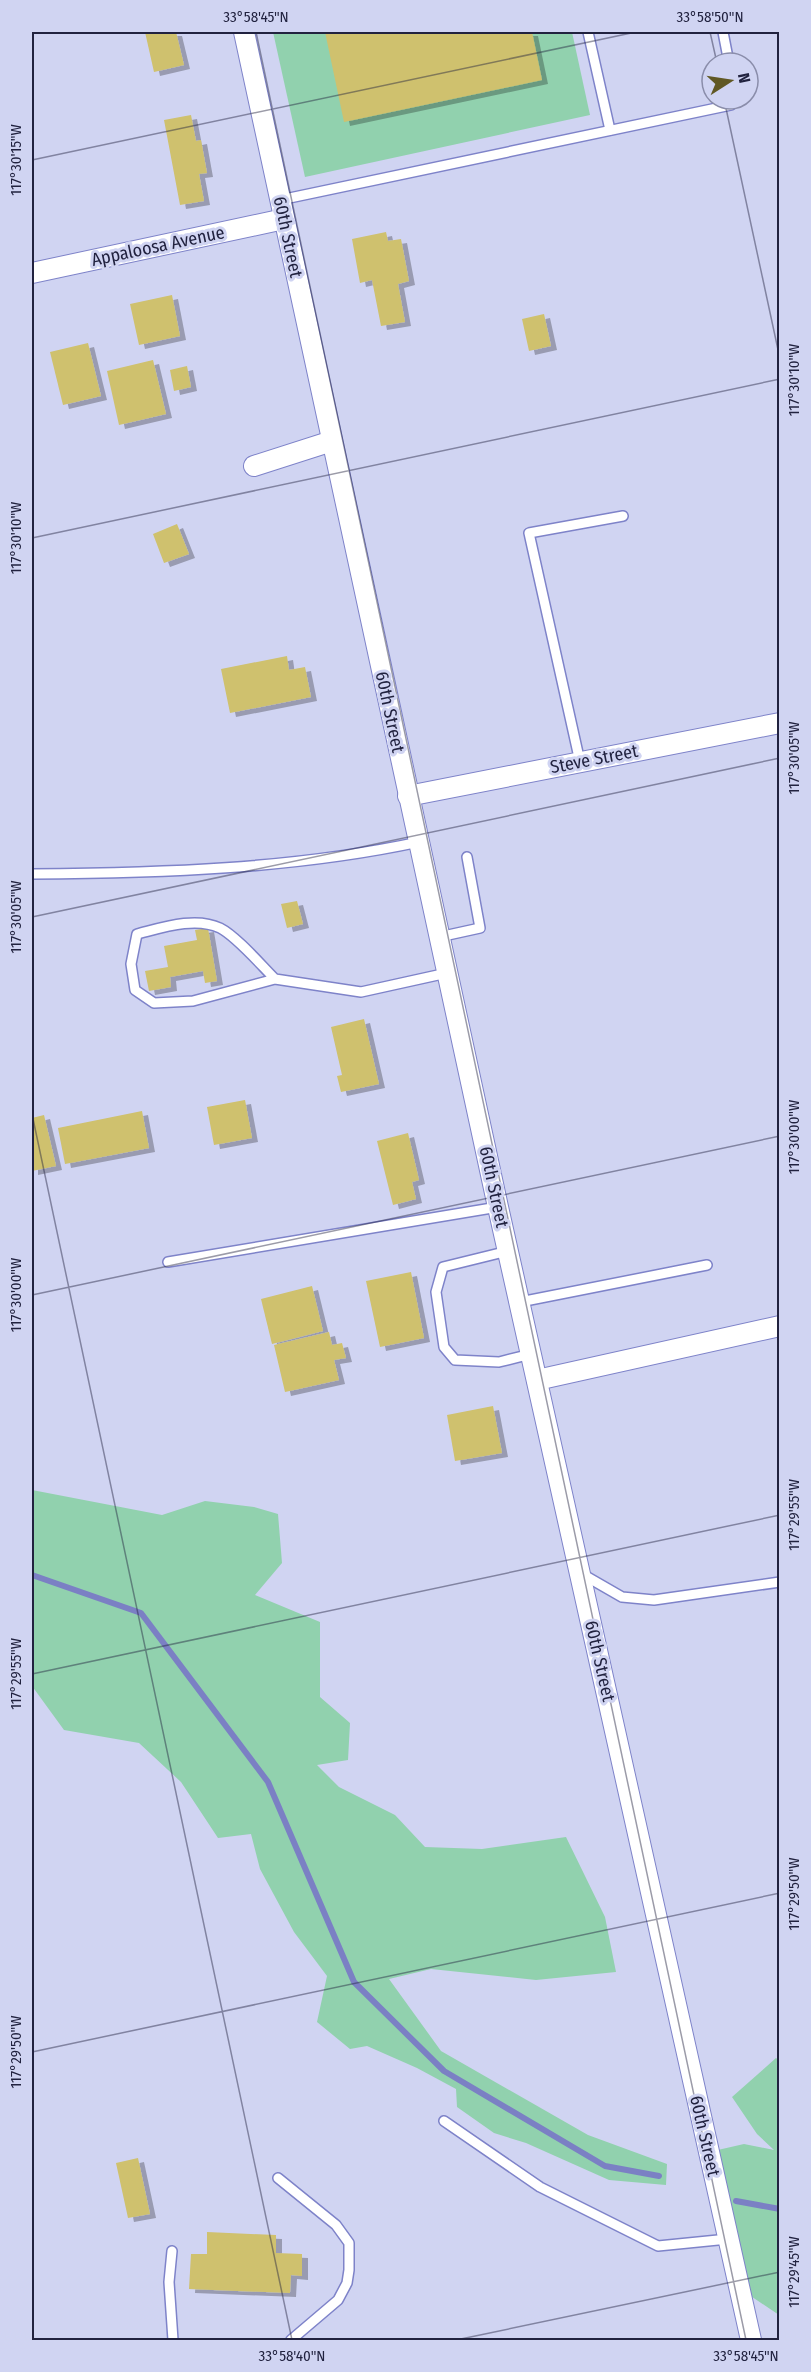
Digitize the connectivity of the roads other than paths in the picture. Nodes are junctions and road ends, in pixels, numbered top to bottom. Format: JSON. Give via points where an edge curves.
{"nodes":[{"id":1,"x":244,"y":32,"type":"edge"},
{"id":2,"x":588,"y":32,"type":"edge"},
{"id":3,"x":723,"y":32,"type":"edge"},
{"id":4,"x":727,"y":51,"type":"edge"},
{"id":5,"x":702,"y":111,"type":"edge"},
{"id":6,"x":610,"y":130,"type":"junction"},
{"id":7,"x":282,"y":209,"type":"junction"},
{"id":8,"x":32,"y":273,"type":"edge"},
{"id":9,"x":332,"y":441,"type":"junction"},
{"id":10,"x":254,"y":466,"type":"dead end"},
{"id":11,"x":623,"y":516,"type":"dead end"},
{"id":12,"x":780,"y":723,"type":"edge"},
{"id":13,"x":579,"y":762,"type":"junction"},
{"id":14,"x":408,"y":796,"type":"junction"},
{"id":15,"x":419,"y":843,"type":"junction"},
{"id":16,"x":468,"y":857,"type":"dead end"},
{"id":17,"x":32,"y":874,"type":"edge"},
{"id":18,"x":440,"y":937,"type":"junction"},
{"id":19,"x":447,"y":973,"type":"junction"},
{"id":20,"x":275,"y":979,"type":"junction"},
{"id":21,"x":498,"y":1207,"type":"junction"},
{"id":22,"x":508,"y":1251,"type":"junction"},
{"id":23,"x":168,"y":1262,"type":"dead end"},
{"id":24,"x":707,"y":1265,"type":"dead end"},
{"id":25,"x":520,"y":1302,"type":"junction"},
{"id":26,"x":780,"y":1326,"type":"edge"},
{"id":27,"x":531,"y":1354,"type":"junction"},
{"id":28,"x":537,"y":1380,"type":"junction"},
{"id":29,"x":580,"y":1573,"type":"junction"},
{"id":30,"x":780,"y":1582,"type":"edge"},
{"id":31,"x":444,"y":2121,"type":"dead end"},
{"id":32,"x":278,"y":2178,"type":"dead end"},
{"id":33,"x":728,"y":2239,"type":"junction"},
{"id":34,"x":172,"y":2251,"type":"dead end"},
{"id":35,"x":173,"y":2340,"type":"edge"},
{"id":36,"x":291,"y":2340,"type":"edge"},
{"id":37,"x":751,"y":2340,"type":"edge"}],
"edges":[{"from":1,"to":7,"type":"street","name":"60th Street"},
{"from":2,"to":6,"type":"lane"},
{"from":3,"to":4,"type":"lane"},
{"from":5,"to":6,"type":"lane"},
{"from":6,"to":7,"type":"lane"},
{"from":7,"to":8,"type":"street","name":"Appaloosa Avenue"},
{"from":7,"to":9,"type":"street","name":"60th Street"},
{"from":9,"to":10,"type":"street"},
{"from":9,"to":14,"type":"street","name":"60th Street"},
{"from":11,"to":13,"type":"lane","via":[[530,533]]},
{"from":12,"to":13,"type":"street","name":"Steve Street"},
{"from":13,"to":14,"type":"street","name":"Steve Street"},
{"from":14,"to":15,"type":"street","name":"60th Street"},
{"from":15,"to":17,"type":"lane","via":[[234,866],[111,874]]},
{"from":15,"to":18,"type":"street","name":"60th Street"},
{"from":16,"to":18,"type":"lane","via":[[480,928]]},
{"from":18,"to":19,"type":"street","name":"60th Street"},
{"from":19,"to":20,"type":"lane","via":[[362,992]]},
{"from":19,"to":21,"type":"street","name":"60th Street"},
{"from":20,"to":20,"type":"lane","via":[[193,1001],[154,1003],[135,990],[131,964],[137,934],[202,923],[220,928]]},
{"from":21,"to":22,"type":"street","name":"60th Street"},
{"from":21,"to":23,"type":"lane"},
{"from":22,"to":25,"type":"street","name":"60th Street"},
{"from":22,"to":27,"type":"lane","via":[[443,1267],[436,1292],[444,1347],[455,1360],[499,1362]]},
{"from":24,"to":25,"type":"lane"},
{"from":25,"to":27,"type":"street","name":"60th Street"},
{"from":26,"to":28,"type":"street"},
{"from":27,"to":28,"type":"street","name":"60th Street"},
{"from":28,"to":29,"type":"street","name":"60th Street"},
{"from":29,"to":30,"type":"lane","via":[[622,1597],[654,1600]]},
{"from":29,"to":33,"type":"street","name":"60th Street"},
{"from":31,"to":33,"type":"lane","via":[[540,2187],[657,2246]]},
{"from":32,"to":36,"type":"lane","via":[[336,2225],[349,2243],[348,2277],[338,2300]]},
{"from":33,"to":37,"type":"street","name":"60th Street"},
{"from":34,"to":35,"type":"lane","via":[[169,2282]]}]}
